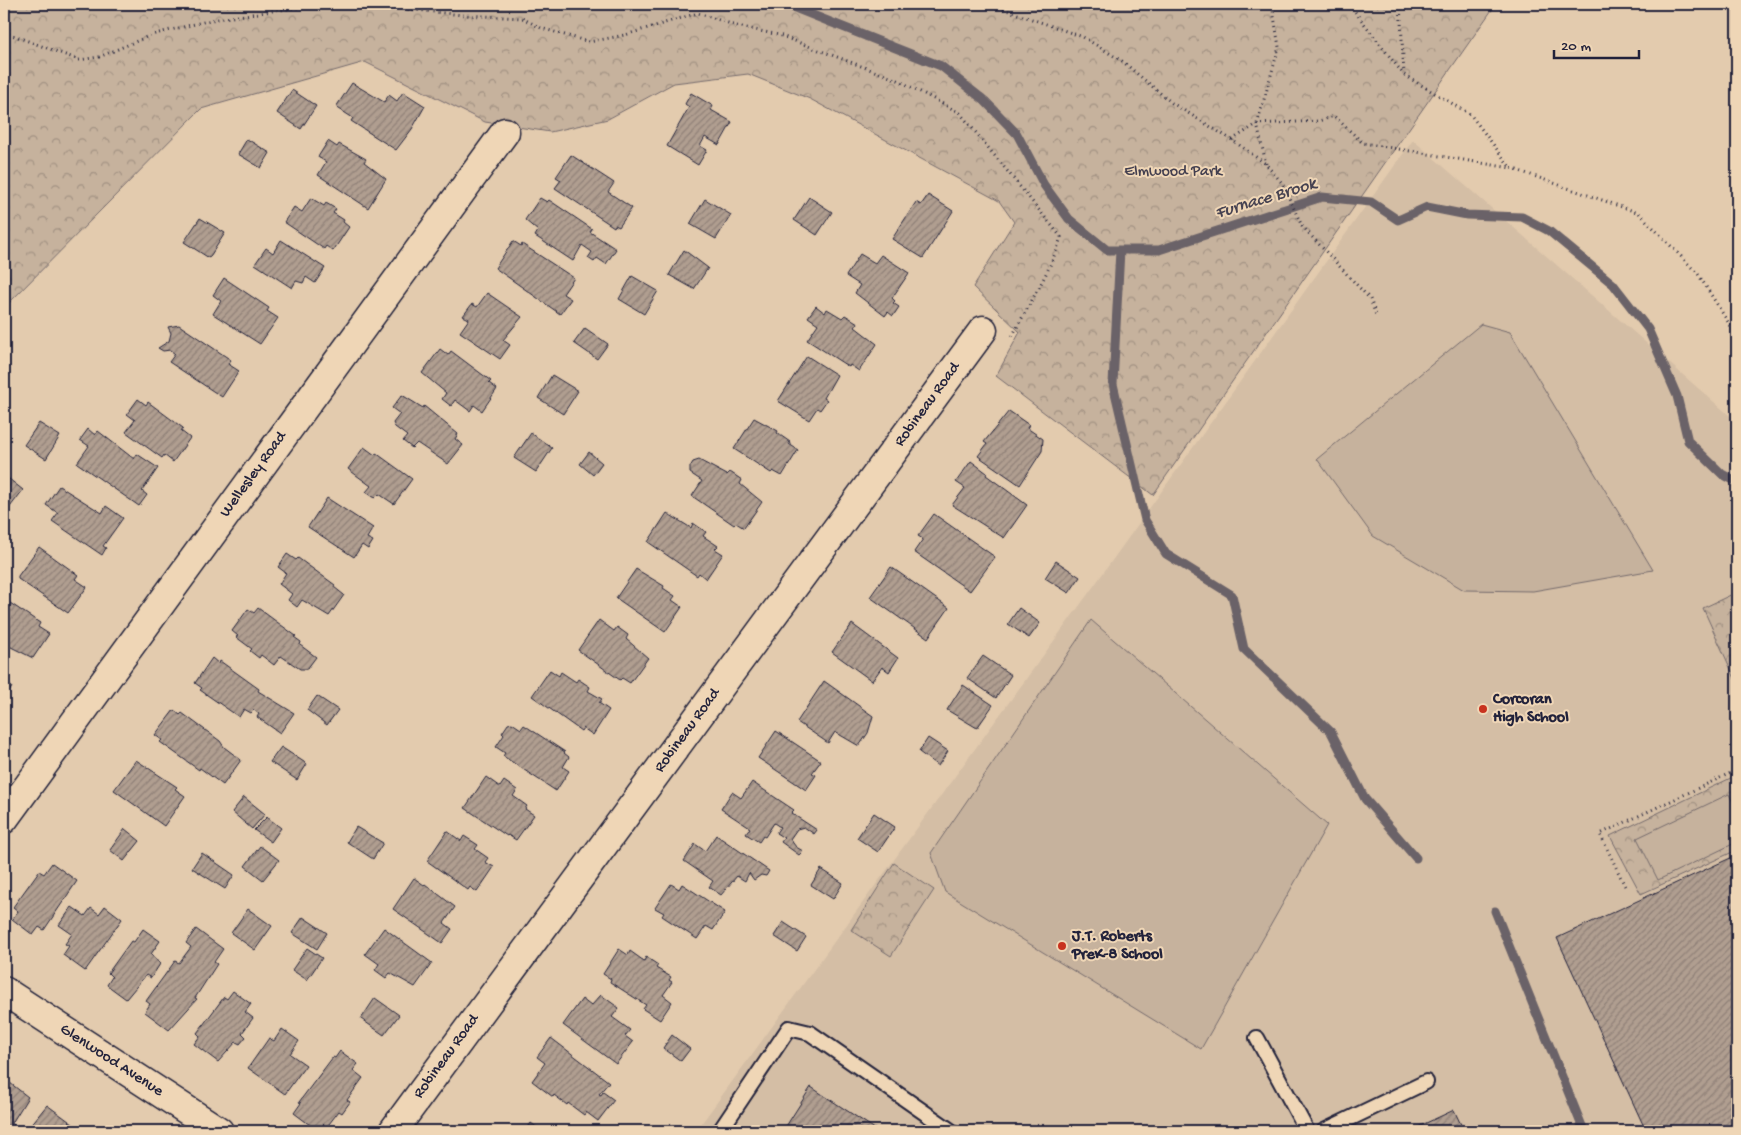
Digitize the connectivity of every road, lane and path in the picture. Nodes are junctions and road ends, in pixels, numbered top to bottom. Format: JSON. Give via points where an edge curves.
{"nodes":[{"id":1,"x":347,"y":4,"type":"edge"},
{"id":2,"x":358,"y":4,"type":"edge"},
{"id":3,"x":988,"y":4,"type":"edge"},
{"id":4,"x":1272,"y":4,"type":"edge"},
{"id":5,"x":1349,"y":4,"type":"edge"},
{"id":6,"x":1400,"y":4,"type":"edge"},
{"id":7,"x":4,"y":32,"type":"edge"},
{"id":8,"x":1404,"y":75,"type":"junction"},
{"id":9,"x":1257,"y":124,"type":"junction"},
{"id":10,"x":505,"y":132,"type":"dead end"},
{"id":11,"x":1232,"y":140,"type":"junction"},
{"id":12,"x":1266,"y":164,"type":"junction"},
{"id":13,"x":1512,"y":168,"type":"junction"},
{"id":14,"x":1377,"y":318,"type":"dead end"},
{"id":15,"x":983,"y":330,"type":"joint"},
{"id":16,"x":1737,"y":333,"type":"edge"},
{"id":17,"x":1737,"y":770,"type":"edge"},
{"id":18,"x":4,"y":819,"type":"edge"},
{"id":19,"x":1625,"y":886,"type":"dead end"},
{"id":20,"x":4,"y":992,"type":"edge"},
{"id":21,"x":1257,"y":1038,"type":"dead end"},
{"id":22,"x":1426,"y":1082,"type":"dead end"},
{"id":23,"x":219,"y":1131,"type":"edge"},
{"id":24,"x":393,"y":1131,"type":"edge"},
{"id":25,"x":720,"y":1131,"type":"edge"},
{"id":26,"x":951,"y":1131,"type":"edge"},
{"id":27,"x":1307,"y":1131,"type":"edge"},
{"id":28,"x":1324,"y":1131,"type":"edge"}],
"edges":[{"from":1,"to":7,"type":"path","via":[[211,20],[152,35],[99,57],[79,60]]},
{"from":2,"to":15,"type":"path","via":[[522,18],[541,28],[589,42],[698,13],[779,35],[898,80],[953,108],[1061,237],[1053,262],[1008,346]]},
{"from":3,"to":11,"type":"path","via":[[1083,37],[1122,61],[1172,103]]},
{"from":4,"to":9,"type":"path","via":[[1279,47]]},
{"from":5,"to":8,"type":"path"},
{"from":6,"to":8,"type":"path"},
{"from":8,"to":13,"type":"path","via":[[1470,114]]},
{"from":9,"to":11,"type":"path"},
{"from":9,"to":12,"type":"path"},
{"from":9,"to":13,"type":"path","via":[[1319,121],[1334,116],[1362,143]]},
{"from":10,"to":18,"type":"street","name":"Wellesley Road"},
{"from":11,"to":12,"type":"path"},
{"from":12,"to":14,"type":"path","via":[[1282,183],[1302,226],[1370,300]]},
{"from":13,"to":16,"type":"path","via":[[1639,213],[1698,274]]},
{"from":15,"to":24,"type":"street","name":"Robineau Road"},
{"from":17,"to":19,"type":"path","via":[[1600,834]]},
{"from":20,"to":23,"type":"street","name":"Glenwood Avenue"},
{"from":21,"to":27,"type":"lane"},
{"from":22,"to":28,"type":"lane"},
{"from":25,"to":26,"type":"lane","via":[[789,1028],[810,1033]]}]}
